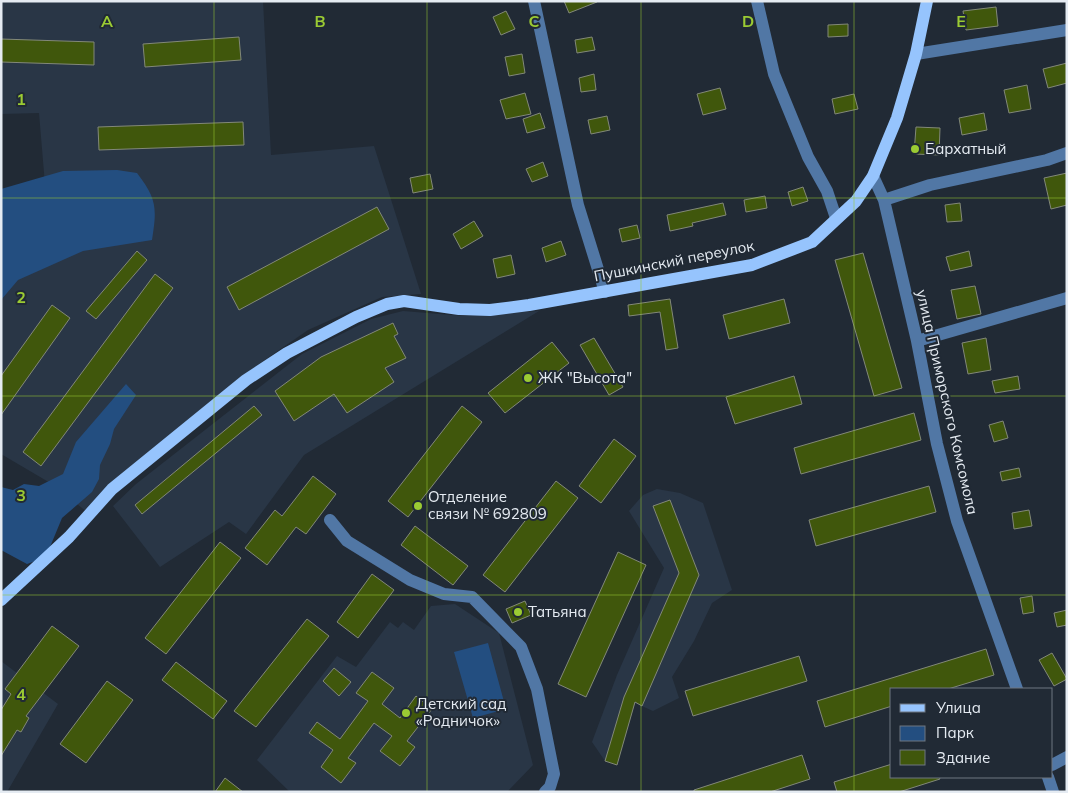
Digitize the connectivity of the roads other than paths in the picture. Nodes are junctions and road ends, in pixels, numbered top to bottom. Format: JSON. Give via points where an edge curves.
{"nodes":[{"id":1,"x":534,"y":1,"type":"edge"},
{"id":2,"x":758,"y":1,"type":"edge"},
{"id":3,"x":927,"y":1,"type":"edge"},
{"id":4,"x":1067,"y":30,"type":"edge"},
{"id":5,"x":916,"y":54,"type":"junction"},
{"id":6,"x":1067,"y":153,"type":"edge"},
{"id":7,"x":873,"y":176,"type":"junction"},
{"id":8,"x":884,"y":200,"type":"junction"},
{"id":9,"x":836,"y":218,"type":"junction"},
{"id":10,"x":605,"y":292,"type":"junction"},
{"id":11,"x":1067,"y":298,"type":"edge"},
{"id":12,"x":917,"y":341,"type":"junction"},
{"id":13,"x":330,"y":520,"type":"dead end"},
{"id":14,"x":1,"y":600,"type":"edge"},
{"id":15,"x":1017,"y":688,"type":"edge"},
{"id":16,"x":1067,"y":757,"type":"edge"},
{"id":17,"x":1053,"y":764,"type":"edge"},
{"id":18,"x":1048,"y":778,"type":"edge"},
{"id":19,"x":545,"y":792,"type":"edge"},
{"id":20,"x":1053,"y":792,"type":"edge"}],
"edges":[{"from":1,"to":10,"type":"street","via":[[578,205]]},
{"from":2,"to":9,"type":"street","via":[[774,74]]},
{"from":3,"to":5,"type":"main road","name":"Пушкинский переулок"},
{"from":4,"to":5,"type":"street"},
{"from":5,"to":7,"type":"main road","name":"Пушкинский переулок","via":[[897,118]]},
{"from":6,"to":8,"type":"street","via":[[930,185]]},
{"from":7,"to":8,"type":"street","name":"улица Приморского Комсомола"},
{"from":7,"to":9,"type":"main road","name":"Пушкинский переулок","via":[[863,192]]},
{"from":8,"to":12,"type":"street","name":"улица Приморского Комсомола"},
{"from":9,"to":10,"type":"main road","name":"Пушкинский переулок","via":[[812,242],[752,265]]},
{"from":10,"to":14,"type":"main road","name":"Пушкинский переулок","via":[[490,310],[404,301],[380,307],[322,334],[246,380],[112,489],[69,537]]},
{"from":11,"to":12,"type":"street"},
{"from":12,"to":15,"type":"street","name":"улица Приморского Комсомола","via":[[937,444],[957,521]]},
{"from":13,"to":19,"type":"street","via":[[347,541],[410,580],[444,594],[472,597],[521,647],[537,688],[554,774]]},
{"from":16,"to":17,"type":"street"},
{"from":18,"to":20,"type":"street"}]}
